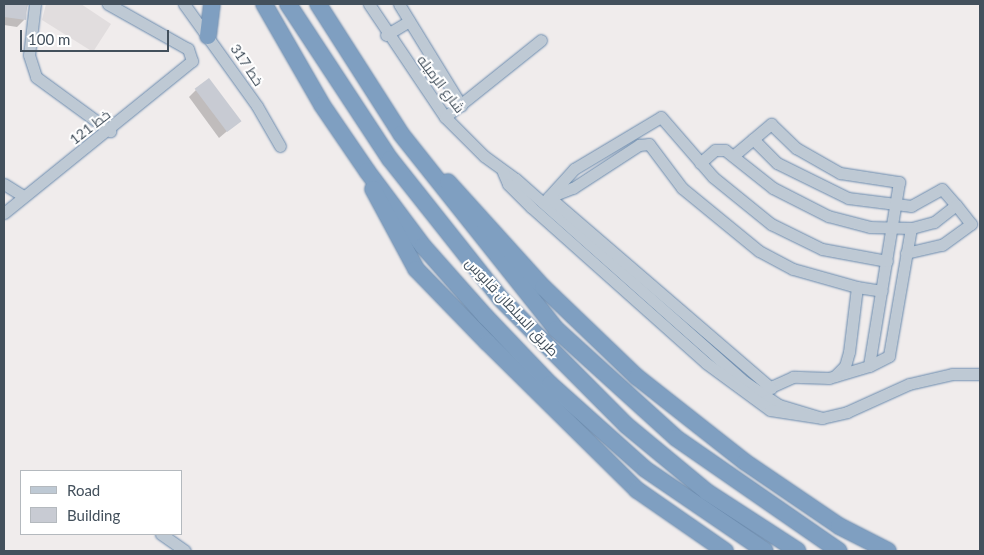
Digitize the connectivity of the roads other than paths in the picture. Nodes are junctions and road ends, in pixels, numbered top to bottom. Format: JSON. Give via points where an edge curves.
{"nodes":[{"id":1,"x":35,"y":4,"type":"edge"},
{"id":2,"x":108,"y":4,"type":"edge"},
{"id":3,"x":184,"y":4,"type":"edge"},
{"id":4,"x":212,"y":4,"type":"edge"},
{"id":5,"x":252,"y":4,"type":"edge"},
{"id":6,"x":264,"y":4,"type":"edge"},
{"id":7,"x":288,"y":4,"type":"edge"},
{"id":8,"x":318,"y":4,"type":"edge"},
{"id":9,"x":369,"y":4,"type":"edge"},
{"id":10,"x":399,"y":4,"type":"edge"},
{"id":11,"x":409,"y":21,"type":"junction"},
{"id":12,"x":275,"y":28,"type":"junction"},
{"id":13,"x":386,"y":35,"type":"junction"},
{"id":14,"x":208,"y":36,"type":"junction"},
{"id":15,"x":541,"y":40,"type":"dead end"},
{"id":16,"x":461,"y":104,"type":"junction"},
{"id":17,"x":445,"y":117,"type":"junction"},
{"id":18,"x":110,"y":131,"type":"junction"},
{"id":19,"x":401,"y":134,"type":"junction"},
{"id":20,"x":753,"y":139,"type":"junction"},
{"id":21,"x":280,"y":146,"type":"dead end"},
{"id":22,"x":733,"y":156,"type":"junction"},
{"id":23,"x":700,"y":163,"type":"junction"},
{"id":24,"x":367,"y":171,"type":"junction"},
{"id":25,"x":503,"y":172,"type":"junction"},
{"id":26,"x":4,"y":184,"type":"edge"},
{"id":27,"x":23,"y":196,"type":"junction"},
{"id":28,"x":546,"y":200,"type":"junction"},
{"id":29,"x":897,"y":205,"type":"junction"},
{"id":30,"x":956,"y":205,"type":"junction"},
{"id":31,"x":4,"y":213,"type":"edge"},
{"id":32,"x":911,"y":228,"type":"junction"},
{"id":33,"x":893,"y":229,"type":"junction"},
{"id":34,"x":906,"y":253,"type":"junction"},
{"id":35,"x":887,"y":261,"type":"junction"},
{"id":36,"x":857,"y":287,"type":"junction"},
{"id":37,"x":882,"y":291,"type":"junction"},
{"id":38,"x":869,"y":366,"type":"junction"},
{"id":39,"x":980,"y":374,"type":"edge"},
{"id":40,"x":723,"y":376,"type":"junction"},
{"id":41,"x":835,"y":376,"type":"junction"},
{"id":42,"x":771,"y":389,"type":"junction"},
{"id":43,"x":783,"y":406,"type":"junction"},
{"id":44,"x":822,"y":418,"type":"junction"},
{"id":45,"x":676,"y":517,"type":"junction"},
{"id":46,"x":162,"y":535,"type":"edge"},
{"id":47,"x":185,"y":551,"type":"edge"},
{"id":48,"x":708,"y":551,"type":"edge"},
{"id":49,"x":725,"y":551,"type":"edge"},
{"id":50,"x":765,"y":551,"type":"edge"},
{"id":51,"x":798,"y":551,"type":"edge"},
{"id":52,"x":839,"y":551,"type":"edge"},
{"id":53,"x":888,"y":551,"type":"edge"}],
"edges":[{"from":1,"to":18,"type":"street","via":[[29,55],[36,77]]},
{"from":2,"to":18,"type":"street","name":"خط 121","via":[[188,49],[192,62]]},
{"from":3,"to":14,"type":"street","name":"خط 317"},
{"from":4,"to":14,"type":"highway"},
{"from":5,"to":12,"type":"highway"},
{"from":6,"to":12,"type":"highway","name":"طريق السلطان قابوس"},
{"from":7,"to":51,"type":"highway","name":"طريق السلطان قابوس","via":[[303,33],[390,159],[501,299],[626,426],[707,492]]},
{"from":8,"to":19,"type":"highway"},
{"from":9,"to":13,"type":"street","name":"شارع الرميله"},
{"from":10,"to":11,"type":"street"},
{"from":11,"to":13,"type":"street"},
{"from":11,"to":16,"type":"street"},
{"from":12,"to":24,"type":"highway","name":"طريق السلطان قابوس"},
{"from":13,"to":17,"type":"street","name":"شارع الرميله"},
{"from":14,"to":21,"type":"street","name":"خط 317"},
{"from":15,"to":16,"type":"street"},
{"from":16,"to":17,"type":"street"},
{"from":17,"to":25,"type":"street","name":"شارع الرميله"},
{"from":18,"to":27,"type":"street","name":"خط 121"},
{"from":19,"to":52,"type":"highway","via":[[556,328],[676,438]]},
{"from":19,"to":53,"type":"highway","via":[[543,287],[637,377],[744,462],[839,526]]},
{"from":20,"to":22,"type":"street"},
{"from":20,"to":29,"type":"street","via":[[777,163],[825,190]]},
{"from":20,"to":29,"type":"street","via":[[770,124],[796,148],[840,173],[899,182]]},
{"from":22,"to":23,"type":"street","via":[[725,150],[715,150]]},
{"from":22,"to":33,"type":"street","via":[[800,204],[850,224]]},
{"from":23,"to":28,"type":"street","via":[[658,116],[574,169]]},
{"from":23,"to":35,"type":"street","via":[[732,196],[796,239],[842,255]]},
{"from":24,"to":45,"type":"highway","via":[[378,203],[416,269],[638,490]]},
{"from":24,"to":50,"type":"highway","name":"طريق السلطان قابوس","via":[[423,246],[550,384],[645,469]]},
{"from":25,"to":28,"type":"street"},
{"from":25,"to":40,"type":"street","via":[[508,184],[531,206]]},
{"from":26,"to":27,"type":"street"},
{"from":27,"to":31,"type":"street","name":"خط 121"},
{"from":28,"to":36,"type":"street","via":[[574,188],[639,145],[648,144],[682,188],[759,251],[793,269]]},
{"from":28,"to":42,"type":"street"},
{"from":29,"to":30,"type":"street","via":[[919,203],[942,189]]},
{"from":29,"to":33,"type":"street"},
{"from":30,"to":32,"type":"street","via":[[934,222]]},
{"from":30,"to":34,"type":"street","via":[[971,224],[942,245]]},
{"from":32,"to":33,"type":"street"},
{"from":32,"to":34,"type":"street"},
{"from":33,"to":35,"type":"street"},
{"from":34,"to":38,"type":"street","via":[[889,356]]},
{"from":35,"to":37,"type":"street"},
{"from":36,"to":37,"type":"street"},
{"from":36,"to":41,"type":"street","via":[[849,352],[845,366]]},
{"from":37,"to":38,"type":"street"},
{"from":38,"to":41,"type":"street"},
{"from":39,"to":44,"type":"street","via":[[952,374],[909,384],[847,412]]},
{"from":40,"to":42,"type":"street"},
{"from":40,"to":44,"type":"street","via":[[770,410]]},
{"from":41,"to":42,"type":"street","via":[[796,376]]},
{"from":42,"to":43,"type":"street"},
{"from":42,"to":43,"type":"street"},
{"from":43,"to":44,"type":"street"},
{"from":45,"to":48,"type":"highway"},
{"from":45,"to":49,"type":"highway"},
{"from":46,"to":47,"type":"street"}]}
